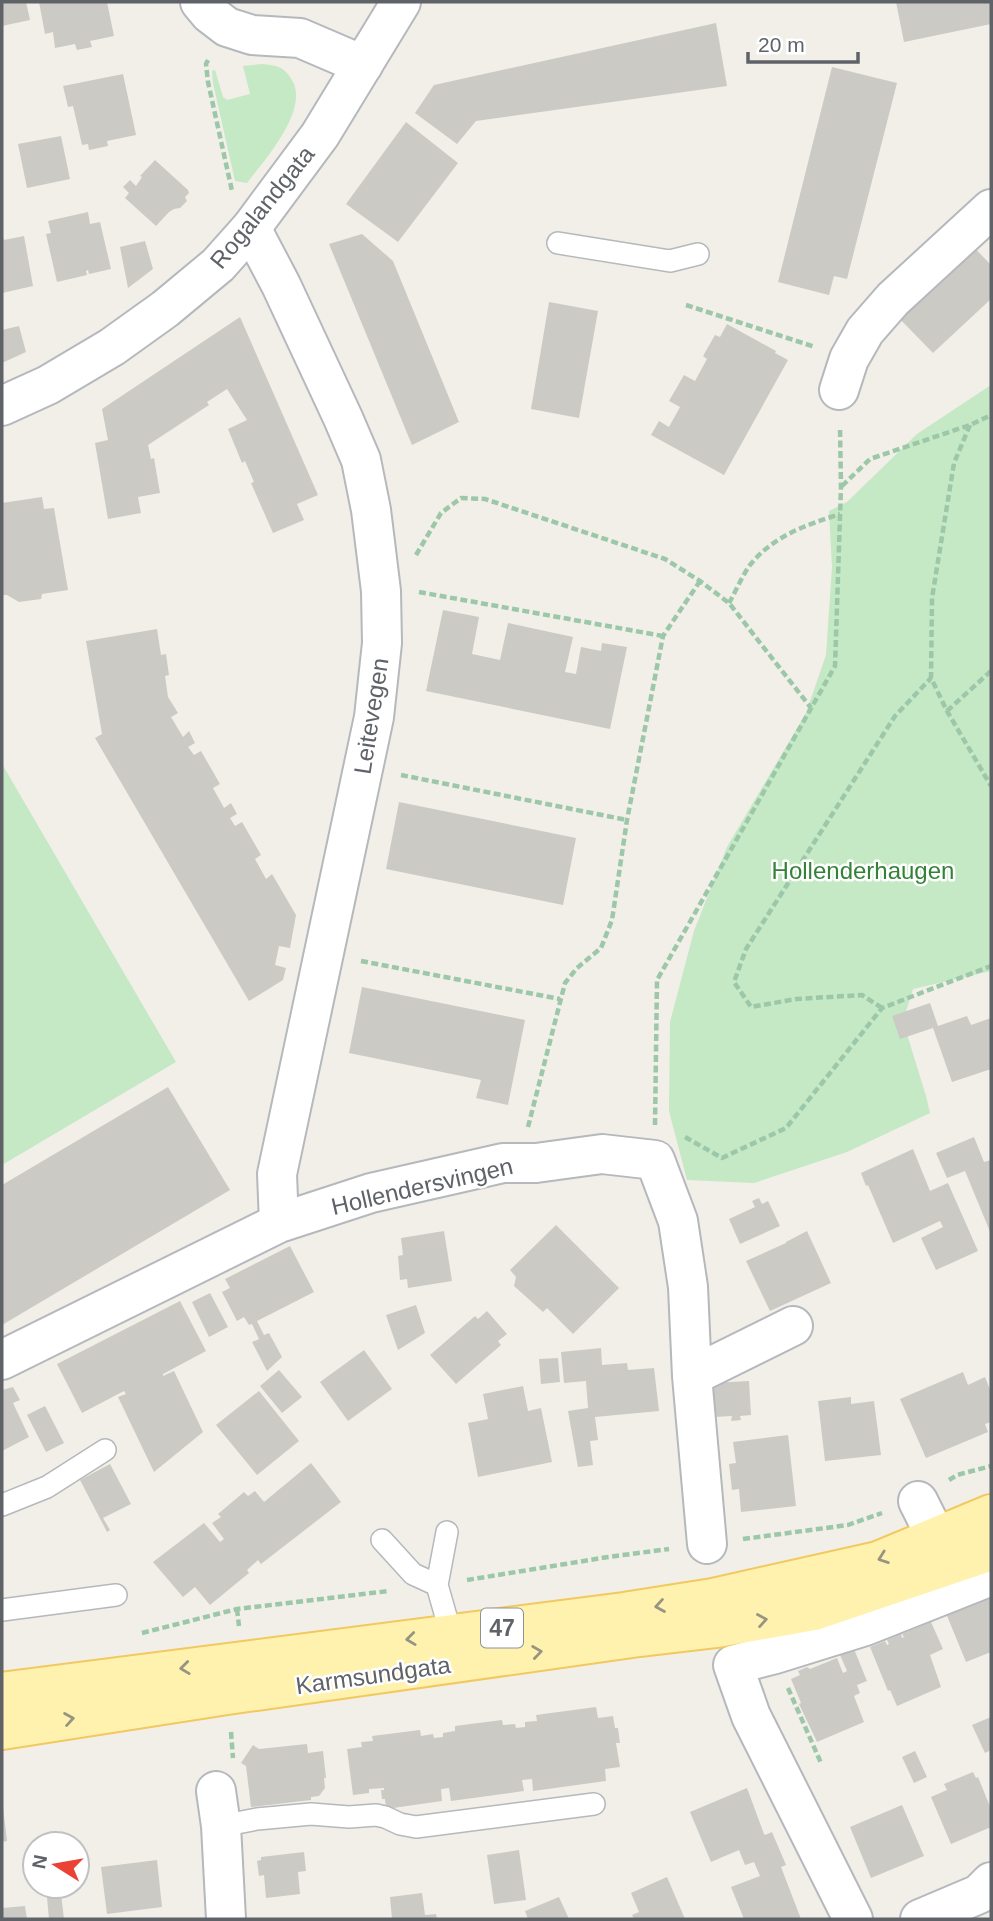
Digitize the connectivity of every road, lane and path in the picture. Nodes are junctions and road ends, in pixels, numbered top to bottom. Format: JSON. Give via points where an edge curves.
{"nodes":[{"id":1,"x":200,"y":2,"type":"edge"},
{"id":2,"x":401,"y":2,"type":"edge"},
{"id":3,"x":209,"y":57,"type":"dead end"},
{"id":4,"x":363,"y":65,"type":"junction"},
{"id":5,"x":991,"y":209,"type":"edge"},
{"id":6,"x":246,"y":214,"type":"junction"},
{"id":7,"x":558,"y":243,"type":"dead end"},
{"id":8,"x":698,"y":254,"type":"dead end"},
{"id":9,"x":686,"y":305,"type":"dead end"},
{"id":10,"x":844,"y":374,"type":"junction"},
{"id":11,"x":2,"y":406,"type":"edge"},
{"id":12,"x":991,"y":415,"type":"edge"},
{"id":13,"x":971,"y":425,"type":"junction"},
{"id":14,"x":841,"y":487,"type":"junction"},
{"id":15,"x":840,"y":514,"type":"junction"},
{"id":16,"x":700,"y":581,"type":"junction"},
{"id":17,"x":381,"y":591,"type":"junction"},
{"id":18,"x":729,"y":603,"type":"junction"},
{"id":19,"x":663,"y":636,"type":"junction"},
{"id":20,"x":991,"y":671,"type":"edge"},
{"id":21,"x":931,"y":678,"type":"junction"},
{"id":22,"x":811,"y":708,"type":"junction"},
{"id":23,"x":947,"y":711,"type":"junction"},
{"id":24,"x":363,"y":768,"type":"junction"},
{"id":25,"x":991,"y":786,"type":"edge"},
{"id":26,"x":627,"y":820,"type":"junction"},
{"id":27,"x":324,"y":954,"type":"junction"},
{"id":28,"x":991,"y":966,"type":"edge"},
{"id":29,"x":560,"y":999,"type":"junction"},
{"id":30,"x":882,"y":1008,"type":"junction"},
{"id":31,"x":655,"y":1119,"type":"junction"},
{"id":32,"x":666,"y":1139,"type":"junction"},
{"id":33,"x":536,"y":1163,"type":"junction"},
{"id":34,"x":279,"y":1223,"type":"junction"},
{"id":35,"x":793,"y":1326,"type":"dead end"},
{"id":36,"x":2,"y":1360,"type":"edge"},
{"id":37,"x":692,"y":1376,"type":"junction"},
{"id":38,"x":105,"y":1450,"type":"dead end"},
{"id":39,"x":918,"y":1501,"type":"joint"},
{"id":40,"x":2,"y":1505,"type":"edge"},
{"id":41,"x":991,"y":1514,"type":"edge"},
{"id":42,"x":447,"y":1532,"type":"dead end"},
{"id":43,"x":382,"y":1540,"type":"dead end"},
{"id":44,"x":707,"y":1544,"type":"junction"},
{"id":45,"x":991,"y":1550,"type":"edge"},
{"id":46,"x":941,"y":1551,"type":"junction"},
{"id":47,"x":991,"y":1576,"type":"edge"},
{"id":48,"x":437,"y":1585,"type":"junction"},
{"id":49,"x":117,"y":1595,"type":"dead end"},
{"id":50,"x":2,"y":1610,"type":"edge"},
{"id":51,"x":165,"y":1627,"type":"dead end"},
{"id":52,"x":451,"y":1634,"type":"junction"},
{"id":53,"x":2,"y":1692,"type":"edge"},
{"id":54,"x":2,"y":1730,"type":"edge"},
{"id":55,"x":594,"y":1804,"type":"dead end"},
{"id":56,"x":218,"y":1808,"type":"joint"},
{"id":57,"x":991,"y":1882,"type":"edge"},
{"id":58,"x":226,"y":1919,"type":"edge"},
{"id":59,"x":853,"y":1919,"type":"edge"},
{"id":60,"x":920,"y":1919,"type":"edge"}],
"edges":[{"from":1,"to":4,"type":"street","via":[[227,27],[252,35],[300,38]]},
{"from":2,"to":4,"type":"street","name":"Rogalandgata"},
{"from":3,"to":6,"type":"path","via":[[208,82],[232,192]]},
{"from":4,"to":6,"type":"street","name":"Rogalandgata","via":[[320,135]]},
{"from":5,"to":10,"type":"street","via":[[864,331]]},
{"from":6,"to":11,"type":"street","name":"Rogalandgata","via":[[218,265],[165,309],[112,348]]},
{"from":6,"to":17,"type":"street","name":"Leitevegen","via":[[361,460]]},
{"from":7,"to":8,"type":"lane","via":[[670,261]]},
{"from":9,"to":10,"type":"path"},
{"from":10,"to":14,"type":"path"},
{"from":12,"to":13,"type":"path"},
{"from":13,"to":14,"type":"path","via":[[870,459]]},
{"from":13,"to":21,"type":"path","via":[[954,463],[934,585]]},
{"from":14,"to":15,"type":"path"},
{"from":15,"to":18,"type":"path","via":[[800,527],[769,545],[749,566]]},
{"from":15,"to":22,"type":"path","via":[[835,666]]},
{"from":16,"to":17,"type":"path","via":[[654,555],[485,499],[461,498],[441,513],[414,557]]},
{"from":16,"to":18,"type":"path"},
{"from":16,"to":19,"type":"path"},
{"from":17,"to":19,"type":"path","via":[[421,592]]},
{"from":17,"to":24,"type":"street","name":"Leitevegen","via":[[382,643]]},
{"from":18,"to":22,"type":"path"},
{"from":19,"to":26,"type":"path"},
{"from":20,"to":23,"type":"path"},
{"from":21,"to":23,"type":"path"},
{"from":21,"to":30,"type":"path","via":[[895,716],[746,949],[734,982],[751,1007],[862,995]]},
{"from":22,"to":31,"type":"path","via":[[657,980]]},
{"from":23,"to":25,"type":"path"},
{"from":24,"to":26,"type":"path"},
{"from":24,"to":27,"type":"street","name":"Leitevegen"},
{"from":26,"to":29,"type":"path","via":[[612,920],[600,948],[565,983]]},
{"from":27,"to":29,"type":"path"},
{"from":27,"to":34,"type":"street","name":"Leitevegen","via":[[277,1174]]},
{"from":28,"to":30,"type":"path"},
{"from":29,"to":33,"type":"path","via":[[528,1127]]},
{"from":30,"to":32,"type":"path","via":[[786,1128],[722,1158]]},
{"from":31,"to":32,"type":"path"},
{"from":31,"to":32,"type":"path"},
{"from":32,"to":33,"type":"street","name":"Hollendersvingen"},
{"from":32,"to":37,"type":"street","via":[[688,1287]]},
{"from":33,"to":34,"type":"street","name":"Hollendersvingen","via":[[503,1163],[371,1193]]},
{"from":34,"to":36,"type":"street","name":"Hollendersvingen"},
{"from":35,"to":37,"type":"street"},
{"from":37,"to":44,"type":"street"},
{"from":38,"to":40,"type":"lane","via":[[47,1487]]},
{"from":39,"to":44,"type":"path","via":[[848,1525]]},
{"from":39,"to":46,"type":"street"},
{"from":41,"to":46,"type":"main road","name":"Karmsundgata","number":"47"},
{"from":42,"to":48,"type":"lane","name":"Karmsundgata"},
{"from":43,"to":48,"type":"lane","via":[[413,1574]]},
{"from":44,"to":48,"type":"path"},
{"from":45,"to":46,"type":"main road","name":"Karmsundgata","number":"47"},
{"from":46,"to":52,"type":"main road","name":"Karmsundgata","number":"47","one_way":true,"via":[[713,1598]]},
{"from":54,"to":46,"type":"main road","name":"Karmsundgata","number":"47","one_way":true,"via":[[814,1611]]},
{"from":47,"to":59,"type":"street","via":[[865,1626],[733,1665],[751,1716]]},
{"from":48,"to":51,"type":"path","via":[[237,1609]]},
{"from":48,"to":52,"type":"lane","name":"Karmsundgata"},
{"from":49,"to":50,"type":"lane"},
{"from":52,"to":53,"type":"main road","name":"Karmsundgata","number":"47","one_way":true},
{"from":55,"to":56,"type":"lane","via":[[416,1827],[376,1815],[257,1819]]},
{"from":56,"to":58,"type":"street"},
{"from":57,"to":60,"type":"street","via":[[979,1894]]}]}
